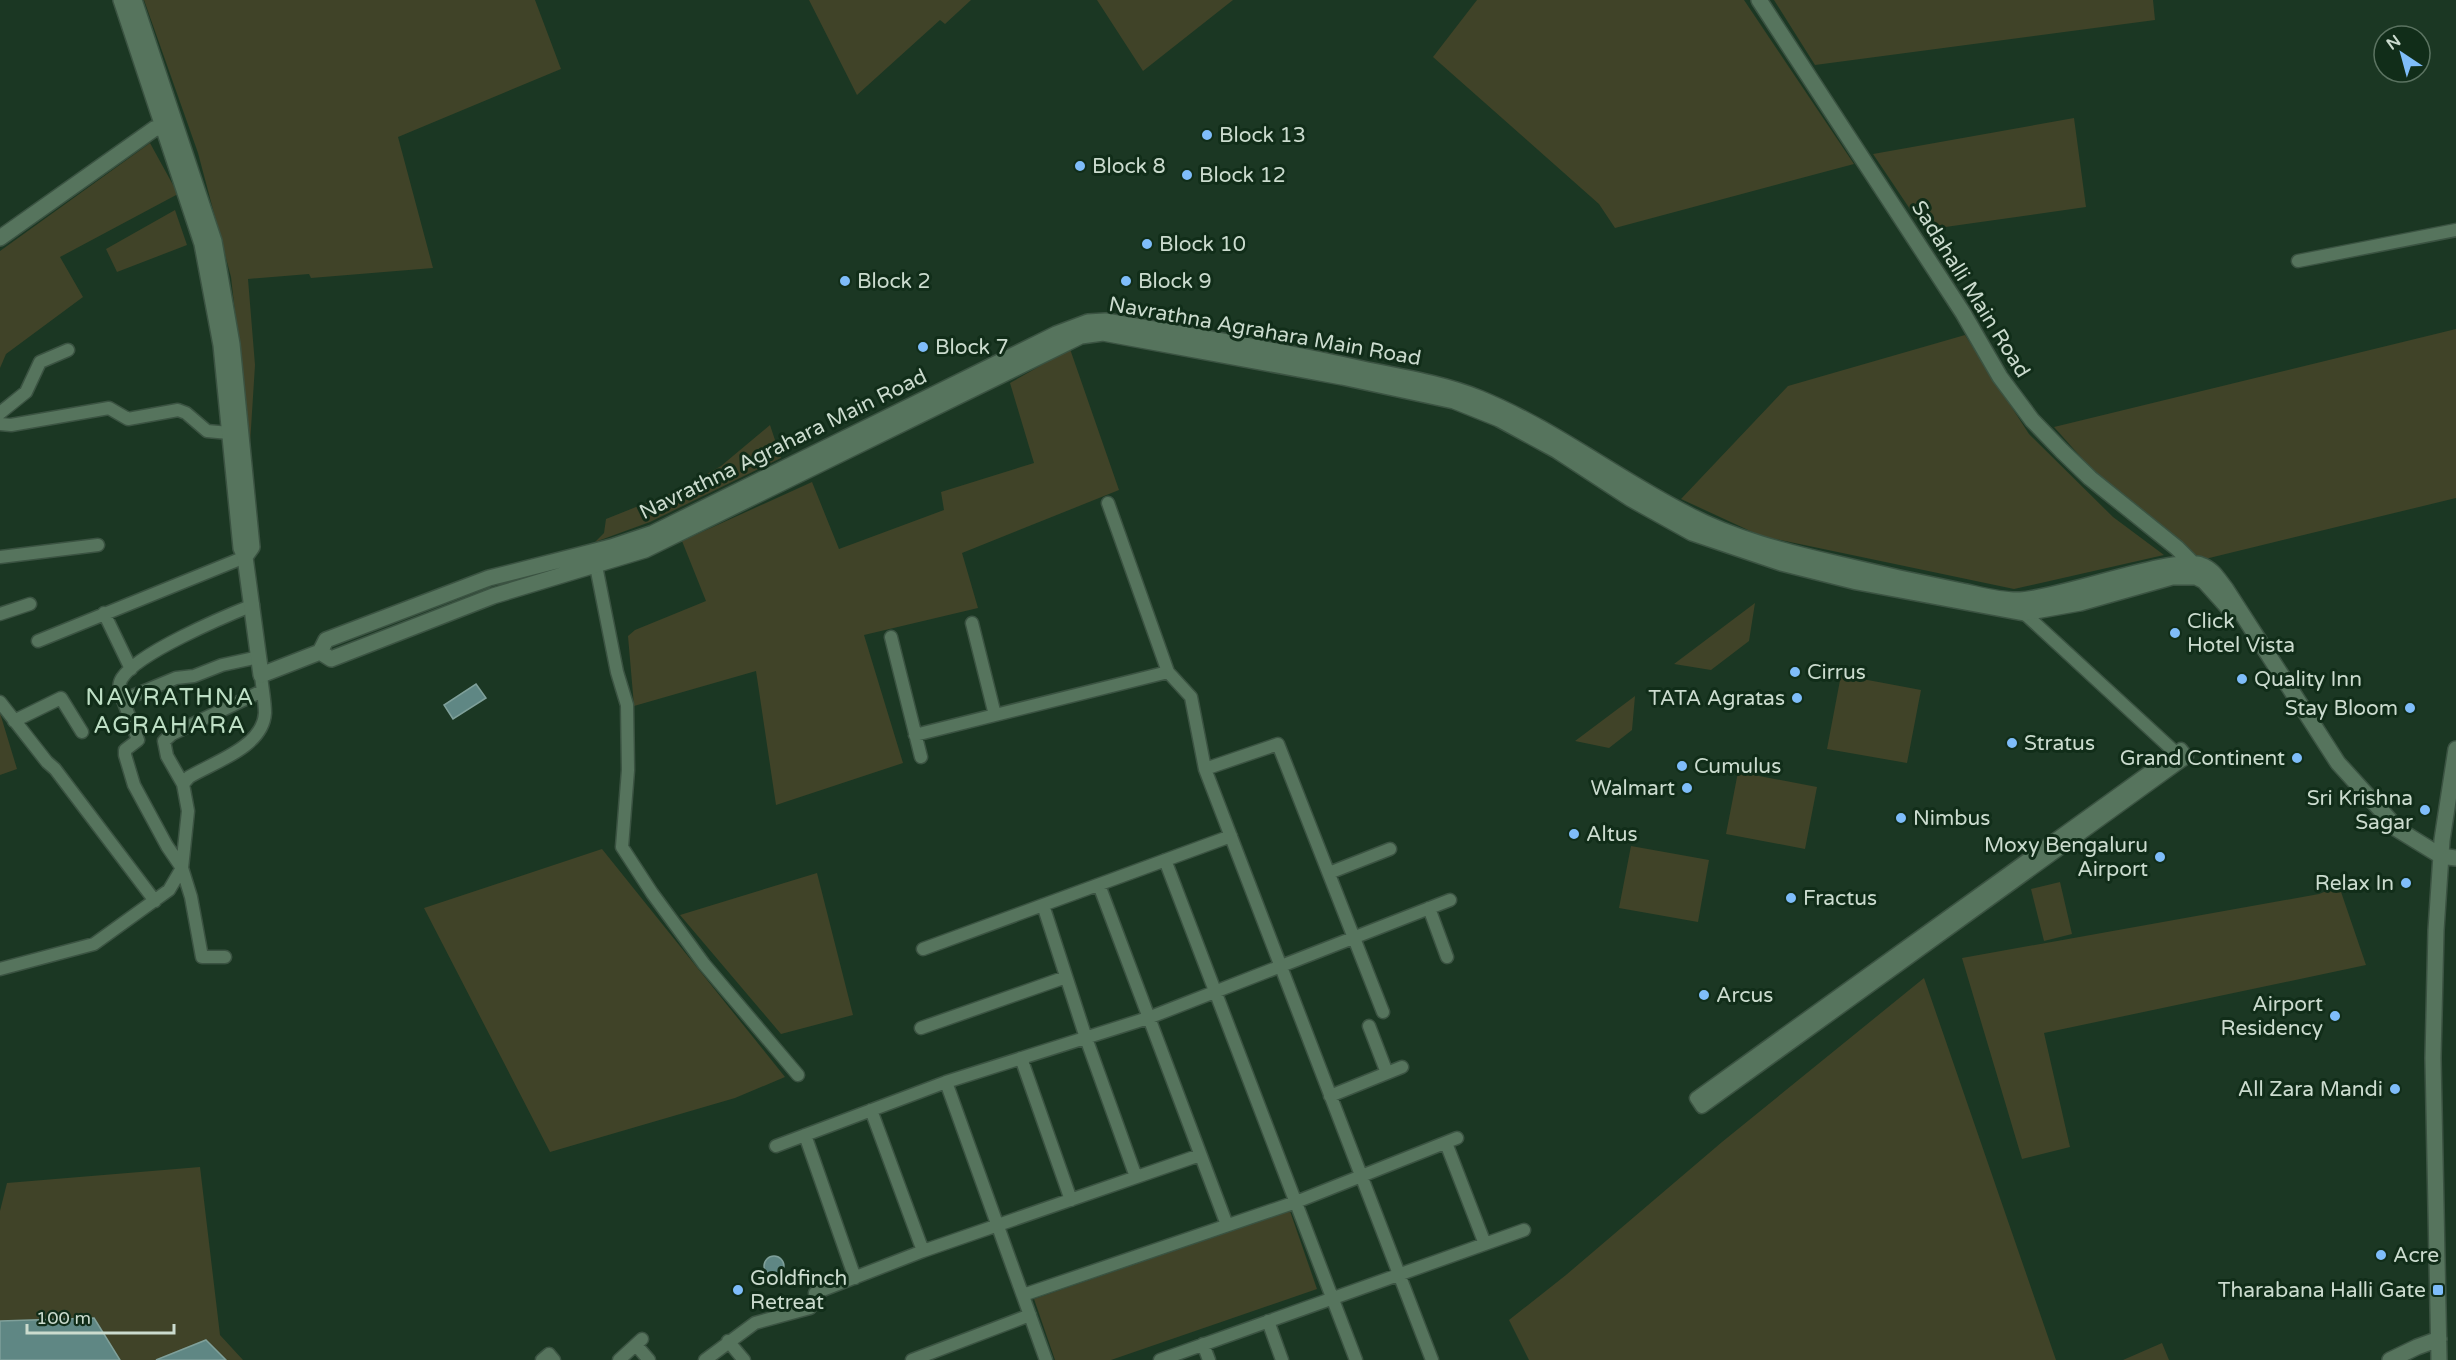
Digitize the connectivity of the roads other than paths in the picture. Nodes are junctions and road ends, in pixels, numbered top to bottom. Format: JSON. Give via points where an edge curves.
{"nodes":[{"id":1,"x":121,"y":0,"type":"edge"},
{"id":2,"x":134,"y":0,"type":"edge"},
{"id":3,"x":1759,"y":0,"type":"edge"},
{"id":4,"x":169,"y":125,"type":"junction"},
{"id":5,"x":192,"y":194,"type":"junction"},
{"id":6,"x":2456,"y":230,"type":"edge"},
{"id":7,"x":0,"y":238,"type":"edge"},
{"id":8,"x":2298,"y":261,"type":"dead end"},
{"id":9,"x":68,"y":350,"type":"dead end"},
{"id":10,"x":1343,"y":371,"type":"junction"},
{"id":11,"x":0,"y":413,"type":"edge"},
{"id":12,"x":0,"y":424,"type":"edge"},
{"id":13,"x":229,"y":433,"type":"junction"},
{"id":14,"x":1108,"y":503,"type":"dead end"},
{"id":15,"x":98,"y":545,"type":"dead end"},
{"id":16,"x":0,"y":557,"type":"edge"},
{"id":17,"x":245,"y":557,"type":"junction"},
{"id":18,"x":596,"y":566,"type":"junction"},
{"id":19,"x":2194,"y":569,"type":"junction"},
{"id":20,"x":489,"y":578,"type":"junction"},
{"id":21,"x":493,"y":596,"type":"junction"},
{"id":22,"x":1971,"y":598,"type":"junction"},
{"id":23,"x":30,"y":604,"type":"dead end"},
{"id":24,"x":253,"y":605,"type":"junction"},
{"id":25,"x":2024,"y":613,"type":"junction"},
{"id":26,"x":0,"y":614,"type":"edge"},
{"id":27,"x":104,"y":614,"type":"junction"},
{"id":28,"x":972,"y":623,"type":"dead end"},
{"id":29,"x":891,"y":637,"type":"dead end"},
{"id":30,"x":38,"y":641,"type":"dead end"},
{"id":31,"x":320,"y":652,"type":"junction"},
{"id":32,"x":259,"y":657,"type":"junction"},
{"id":33,"x":131,"y":669,"type":"junction"},
{"id":34,"x":1168,"y":672,"type":"junction"},
{"id":35,"x":261,"y":675,"type":"junction"},
{"id":36,"x":262,"y":691,"type":"junction"},
{"id":37,"x":123,"y":700,"type":"junction"},
{"id":38,"x":0,"y":702,"type":"edge"},
{"id":39,"x":995,"y":715,"type":"junction"},
{"id":40,"x":14,"y":721,"type":"junction"},
{"id":41,"x":82,"y":732,"type":"dead end"},
{"id":42,"x":915,"y":735,"type":"junction"},
{"id":43,"x":2456,"y":749,"type":"edge"},
{"id":44,"x":921,"y":757,"type":"dead end"},
{"id":45,"x":1205,"y":769,"type":"junction"},
{"id":46,"x":183,"y":784,"type":"junction"},
{"id":47,"x":1231,"y":836,"type":"junction"},
{"id":48,"x":1390,"y":849,"type":"dead end"},
{"id":49,"x":2448,"y":857,"type":"edge"},
{"id":50,"x":1165,"y":860,"type":"junction"},
{"id":51,"x":182,"y":868,"type":"junction"},
{"id":52,"x":1329,"y":873,"type":"junction"},
{"id":53,"x":1099,"y":885,"type":"junction"},
{"id":54,"x":1450,"y":900,"type":"dead end"},
{"id":55,"x":155,"y":901,"type":"junction"},
{"id":56,"x":1043,"y":905,"type":"junction"},
{"id":57,"x":1429,"y":908,"type":"junction"},
{"id":58,"x":1354,"y":938,"type":"junction"},
{"id":59,"x":923,"y":949,"type":"dead end"},
{"id":60,"x":225,"y":957,"type":"dead end"},
{"id":61,"x":1447,"y":957,"type":"dead end"},
{"id":62,"x":1281,"y":966,"type":"junction"},
{"id":63,"x":0,"y":969,"type":"edge"},
{"id":64,"x":1066,"y":977,"type":"junction"},
{"id":65,"x":1214,"y":992,"type":"junction"},
{"id":66,"x":1383,"y":1012,"type":"dead end"},
{"id":67,"x":1148,"y":1018,"type":"junction"},
{"id":68,"x":1369,"y":1026,"type":"dead end"},
{"id":69,"x":921,"y":1028,"type":"dead end"},
{"id":70,"x":1086,"y":1038,"type":"junction"},
{"id":71,"x":1021,"y":1058,"type":"junction"},
{"id":72,"x":1402,"y":1067,"type":"dead end"},
{"id":73,"x":1387,"y":1073,"type":"junction"},
{"id":74,"x":798,"y":1075,"type":"dead end"},
{"id":75,"x":946,"y":1082,"type":"junction"},
{"id":76,"x":1330,"y":1096,"type":"junction"},
{"id":77,"x":1698,"y":1102,"type":"dead end"},
{"id":78,"x":871,"y":1110,"type":"junction"},
{"id":79,"x":805,"y":1135,"type":"junction"},
{"id":80,"x":776,"y":1146,"type":"dead end"},
{"id":81,"x":1200,"y":1155,"type":"junction"},
{"id":82,"x":1361,"y":1176,"type":"junction"},
{"id":83,"x":1136,"y":1178,"type":"junction"},
{"id":84,"x":1071,"y":1200,"type":"junction"},
{"id":85,"x":1296,"y":1202,"type":"junction"},
{"id":86,"x":998,"y":1225,"type":"junction"},
{"id":87,"x":1227,"y":1225,"type":"junction"},
{"id":88,"x":1524,"y":1230,"type":"dead end"},
{"id":89,"x":1485,"y":1244,"type":"junction"},
{"id":90,"x":922,"y":1251,"type":"junction"},
{"id":91,"x":1398,"y":1275,"type":"junction"},
{"id":92,"x":855,"y":1278,"type":"junction"},
{"id":93,"x":815,"y":1293,"type":"dead end"},
{"id":94,"x":1023,"y":1295,"type":"junction"},
{"id":95,"x":1333,"y":1298,"type":"junction"},
{"id":96,"x":810,"y":1308,"type":"dead end"},
{"id":97,"x":1030,"y":1315,"type":"junction"},
{"id":98,"x":1268,"y":1322,"type":"junction"},
{"id":99,"x":2439,"y":1339,"type":"junction"},
{"id":100,"x":728,"y":1341,"type":"junction"},
{"id":101,"x":1203,"y":1344,"type":"junction"},
{"id":102,"x":542,"y":1360,"type":"edge"},
{"id":103,"x":554,"y":1360,"type":"edge"},
{"id":104,"x":619,"y":1360,"type":"edge"},
{"id":105,"x":649,"y":1360,"type":"edge"},
{"id":106,"x":705,"y":1360,"type":"edge"},
{"id":107,"x":744,"y":1360,"type":"edge"},
{"id":108,"x":912,"y":1360,"type":"edge"},
{"id":109,"x":1046,"y":1360,"type":"edge"},
{"id":110,"x":1160,"y":1360,"type":"edge"},
{"id":111,"x":1209,"y":1360,"type":"edge"},
{"id":112,"x":1282,"y":1360,"type":"edge"},
{"id":113,"x":1356,"y":1360,"type":"edge"},
{"id":114,"x":1432,"y":1360,"type":"edge"},
{"id":115,"x":2390,"y":1360,"type":"edge"},
{"id":116,"x":2439,"y":1360,"type":"edge"}],
"edges":[{"from":1,"to":4,"type":"street"},
{"from":2,"to":4,"type":"street"},
{"from":3,"to":19,"type":"street","name":"Sadahalli Main Road","via":[[2006,386],[2032,420],[2090,478],[2177,548]]},
{"from":4,"to":5,"type":"street"},
{"from":4,"to":7,"type":"street","via":[[154,129]]},
{"from":5,"to":13,"type":"street","via":[[221,345]]},
{"from":5,"to":17,"type":"street","via":[[214,241],[232,344],[252,547]]},
{"from":6,"to":8,"type":"street"},
{"from":9,"to":11,"type":"street","via":[[40,362],[26,392]]},
{"from":10,"to":18,"type":"street","name":"Navrathna Agrahara Main Road","via":[[1103,333],[1081,336],[654,546]]},
{"from":10,"to":20,"type":"street","name":"Navrathna Agrahara Main Road","via":[[1135,326],[1088,322],[1056,334],[653,533]]},
{"from":10,"to":22,"type":"street","name":"Navrathna Agrahara Main Road","via":[[1454,401],[1499,419],[1692,533],[1781,563],[1857,582]]},
{"from":12,"to":13,"type":"street","via":[[109,408],[128,419],[178,410],[207,431]]},
{"from":13,"to":17,"type":"street"},
{"from":14,"to":34,"type":"street"},
{"from":15,"to":16,"type":"street"},
{"from":17,"to":24,"type":"street"},
{"from":17,"to":27,"type":"street"},
{"from":18,"to":21,"type":"street","name":"Navrathna Agrahara Main Road"},
{"from":18,"to":74,"type":"street","via":[[627,705],[628,770],[622,847],[704,964]]},
{"from":19,"to":22,"type":"street","name":"Navrathna Agrahara Main Road","via":[[2172,564],[2080,589],[2019,600]]},
{"from":19,"to":25,"type":"street","name":"Navrathna Agrahara Main Road","via":[[2080,603]]},
{"from":19,"to":49,"type":"street","name":"Sadahalli Main Road","via":[[2258,644],[2338,763],[2398,829]]},
{"from":20,"to":21,"type":"street"},
{"from":20,"to":31,"type":"street","name":"Navrathna Agrahara Main Road","via":[[326,640]]},
{"from":21,"to":31,"type":"street","name":"Navrathna Agrahara Main Road","via":[[331,659]]},
{"from":22,"to":25,"type":"street","name":"Navrathna Agrahara Main Road"},
{"from":23,"to":26,"type":"street"},
{"from":24,"to":32,"type":"street"},
{"from":24,"to":33,"type":"street","via":[[207,623]]},
{"from":25,"to":77,"type":"street","via":[[2182,753]]},
{"from":27,"to":30,"type":"street"},
{"from":27,"to":33,"type":"street"},
{"from":28,"to":39,"type":"street"},
{"from":29,"to":42,"type":"street"},
{"from":31,"to":35,"type":"street"},
{"from":32,"to":35,"type":"street"},
{"from":32,"to":37,"type":"street","via":[[176,678]]},
{"from":33,"to":37,"type":"street","via":[[120,684]]},
{"from":34,"to":39,"type":"street"},
{"from":34,"to":45,"type":"street","via":[[1191,697]]},
{"from":35,"to":36,"type":"street"},
{"from":36,"to":46,"type":"street","via":[[265,713],[261,730],[241,749]]},
{"from":36,"to":46,"type":"street","via":[[164,741],[167,756]]},
{"from":37,"to":51,"type":"street","via":[[138,740],[125,750],[134,784]]},
{"from":38,"to":40,"type":"street"},
{"from":39,"to":42,"type":"street"},
{"from":40,"to":41,"type":"street","via":[[61,698]]},
{"from":40,"to":55,"type":"street"},
{"from":42,"to":44,"type":"street"},
{"from":43,"to":49,"type":"street"},
{"from":45,"to":47,"type":"street"},
{"from":45,"to":52,"type":"street","via":[[1278,744]]},
{"from":46,"to":51,"type":"street","via":[[188,811]]},
{"from":47,"to":50,"type":"street"},
{"from":47,"to":62,"type":"street"},
{"from":48,"to":52,"type":"street"},
{"from":49,"to":99,"type":"street","via":[[2436,930],[2433,1058]]},
{"from":50,"to":53,"type":"street"},
{"from":50,"to":65,"type":"street"},
{"from":51,"to":55,"type":"street","via":[[169,890]]},
{"from":51,"to":60,"type":"street","via":[[202,957]]},
{"from":52,"to":58,"type":"street"},
{"from":53,"to":56,"type":"street"},
{"from":53,"to":67,"type":"street"},
{"from":54,"to":57,"type":"street"},
{"from":55,"to":63,"type":"street","via":[[94,944]]},
{"from":56,"to":59,"type":"street"},
{"from":56,"to":64,"type":"street"},
{"from":57,"to":58,"type":"street"},
{"from":57,"to":61,"type":"street"},
{"from":58,"to":62,"type":"street"},
{"from":58,"to":66,"type":"street"},
{"from":62,"to":65,"type":"street"},
{"from":62,"to":76,"type":"street"},
{"from":64,"to":69,"type":"street"},
{"from":64,"to":70,"type":"street"},
{"from":65,"to":67,"type":"street"},
{"from":65,"to":85,"type":"street"},
{"from":67,"to":70,"type":"street"},
{"from":67,"to":81,"type":"street"},
{"from":68,"to":73,"type":"street"},
{"from":70,"to":71,"type":"street"},
{"from":70,"to":83,"type":"street"},
{"from":71,"to":75,"type":"street"},
{"from":71,"to":84,"type":"street"},
{"from":72,"to":73,"type":"street"},
{"from":73,"to":76,"type":"street"},
{"from":75,"to":78,"type":"street"},
{"from":75,"to":86,"type":"street"},
{"from":76,"to":82,"type":"street"},
{"from":78,"to":79,"type":"street"},
{"from":78,"to":90,"type":"street"},
{"from":79,"to":80,"type":"street"},
{"from":79,"to":92,"type":"street"},
{"from":81,"to":83,"type":"street"},
{"from":81,"to":87,"type":"street"},
{"from":82,"to":85,"type":"street"},
{"from":82,"to":89,"type":"street","via":[[1451,1141]]},
{"from":82,"to":91,"type":"street"},
{"from":83,"to":84,"type":"street"},
{"from":84,"to":86,"type":"street"},
{"from":85,"to":87,"type":"street"},
{"from":85,"to":95,"type":"street"},
{"from":86,"to":90,"type":"street"},
{"from":86,"to":94,"type":"street"},
{"from":87,"to":94,"type":"street"},
{"from":88,"to":89,"type":"street"},
{"from":89,"to":91,"type":"street"},
{"from":90,"to":92,"type":"street"},
{"from":91,"to":95,"type":"street"},
{"from":91,"to":114,"type":"street"},
{"from":92,"to":93,"type":"street"},
{"from":94,"to":97,"type":"street"},
{"from":95,"to":98,"type":"street"},
{"from":95,"to":113,"type":"street"},
{"from":96,"to":100,"type":"street","via":[[755,1323]]},
{"from":97,"to":108,"type":"street"},
{"from":97,"to":109,"type":"street"},
{"from":98,"to":101,"type":"street"},
{"from":98,"to":112,"type":"street"},
{"from":99,"to":115,"type":"street"},
{"from":99,"to":116,"type":"street"},
{"from":100,"to":106,"type":"street"},
{"from":100,"to":107,"type":"street"},
{"from":101,"to":110,"type":"street"},
{"from":101,"to":111,"type":"street"},
{"from":102,"to":103,"type":"street","via":[[549,1354]]},
{"from":104,"to":105,"type":"street","via":[[639,1342]]}]}
